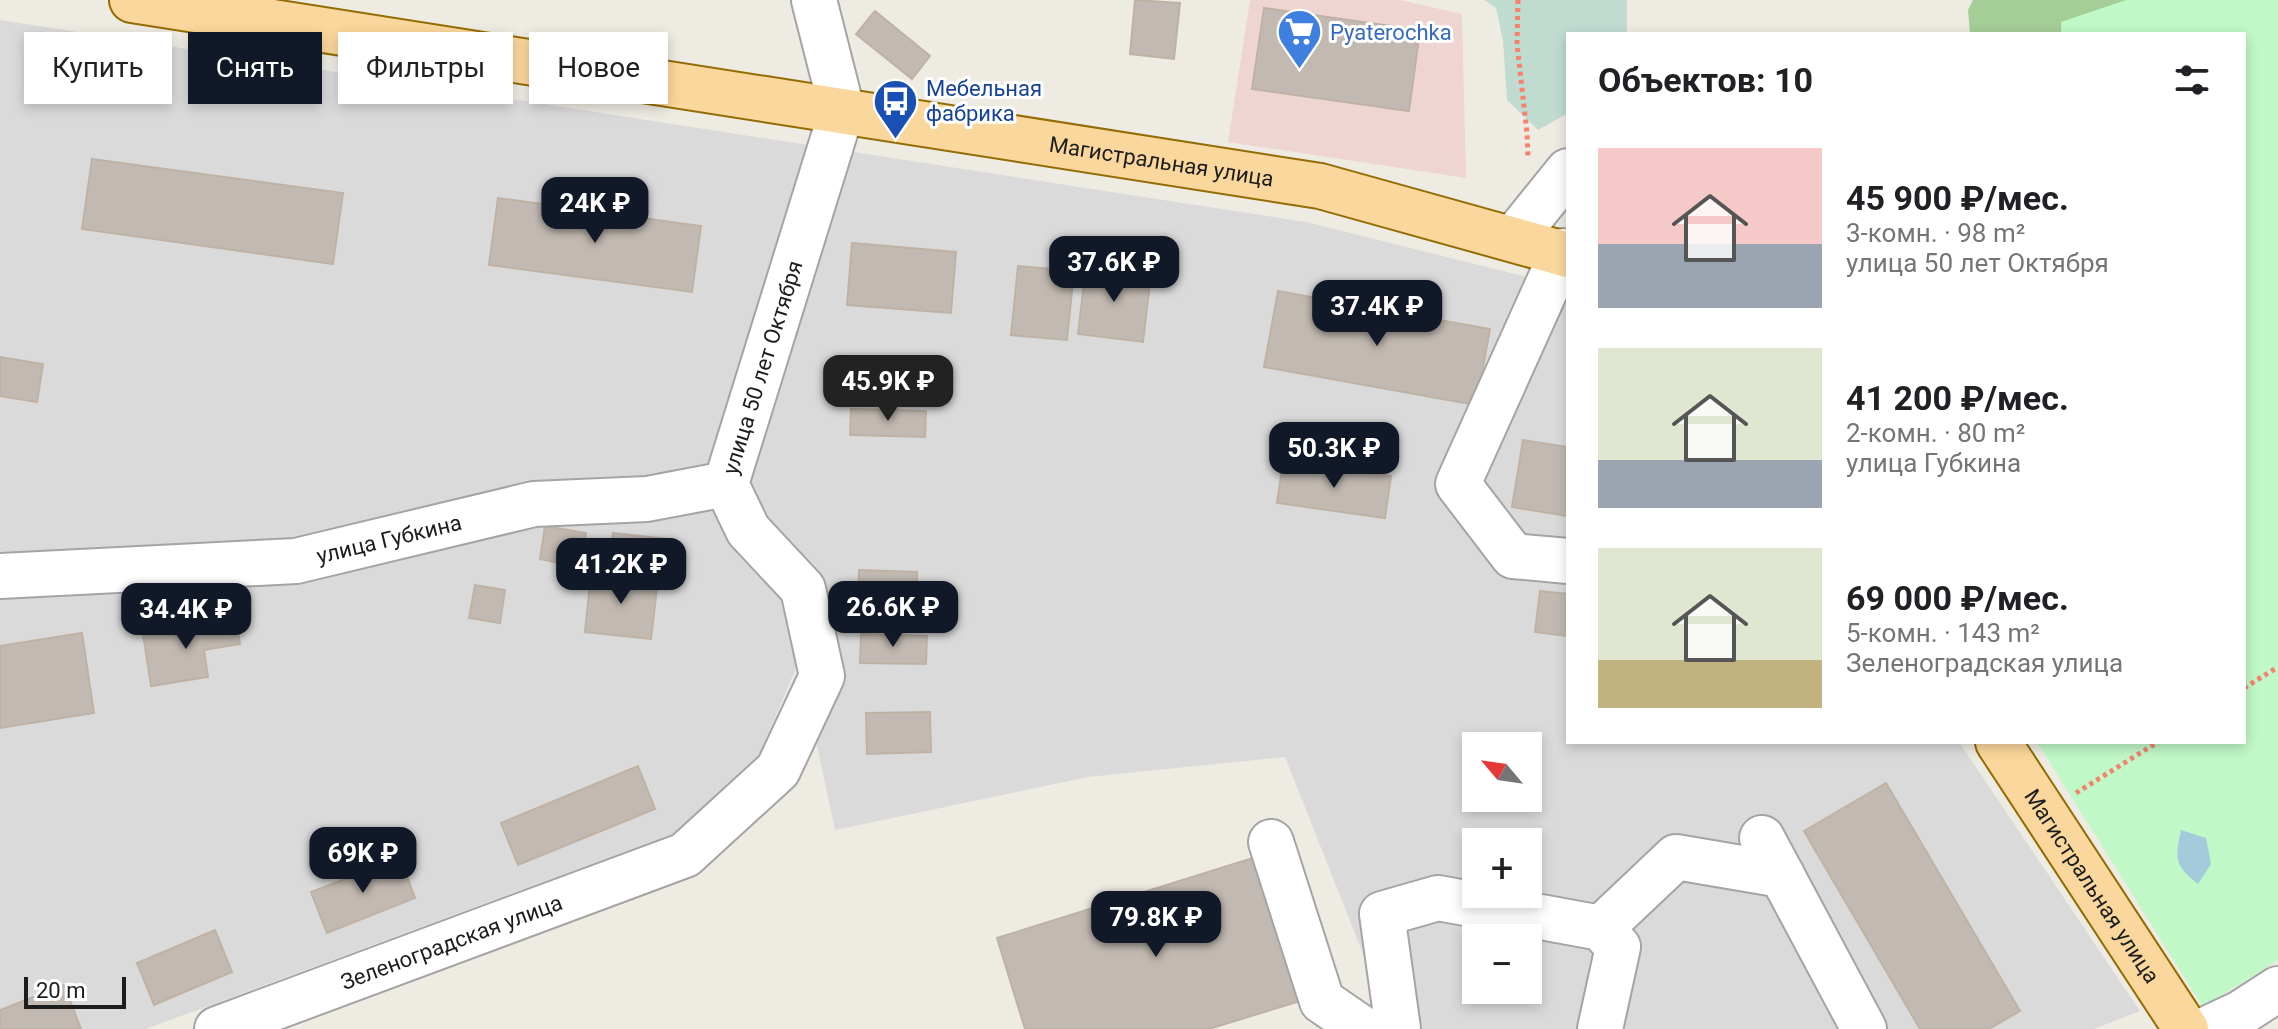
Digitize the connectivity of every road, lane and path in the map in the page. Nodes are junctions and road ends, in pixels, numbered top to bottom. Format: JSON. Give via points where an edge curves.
{"nodes":[{"id":1,"x":132,"y":0,"type":"edge"},
{"id":2,"x":814,"y":0,"type":"edge"},
{"id":3,"x":1518,"y":0,"type":"edge"},
{"id":4,"x":842,"y":110,"type":"junction"},
{"id":5,"x":1527,"y":133,"type":"dead end"},
{"id":6,"x":1566,"y":173,"type":"edge"},
{"id":7,"x":1514,"y":238,"type":"junction"},
{"id":8,"x":1566,"y":253,"type":"edge"},
{"id":9,"x":726,"y":484,"type":"junction"},
{"id":10,"x":1566,"y":561,"type":"edge"},
{"id":11,"x":0,"y":576,"type":"edge"},
{"id":12,"x":2278,"y":667,"type":"edge"},
{"id":13,"x":2246,"y":687,"type":"edge"},
{"id":14,"x":1999,"y":744,"type":"edge"},
{"id":15,"x":2155,"y":744,"type":"edge"},
{"id":16,"x":2071,"y":796,"type":"dead end"},
{"id":17,"x":1271,"y":842,"type":"dead end"},
{"id":18,"x":685,"y":855,"type":"joint"},
{"id":19,"x":1601,"y":928,"type":"junction"},
{"id":20,"x":2278,"y":989,"type":"edge"},
{"id":21,"x":217,"y":1029,"type":"edge"},
{"id":22,"x":1363,"y":1029,"type":"edge"},
{"id":23,"x":1398,"y":1029,"type":"edge"},
{"id":24,"x":1600,"y":1029,"type":"edge"},
{"id":25,"x":1864,"y":1029,"type":"edge"},
{"id":26,"x":2186,"y":1029,"type":"edge"},
{"id":27,"x":2207,"y":1029,"type":"edge"}],
"edges":[{"from":1,"to":4,"type":"main road","name":"Магистральная улица"},
{"from":2,"to":4,"type":"street"},
{"from":3,"to":5,"type":"path"},
{"from":4,"to":7,"type":"main road","name":"Магистральная улица","via":[[1320,186]]},
{"from":4,"to":9,"type":"street","name":"улица 50 лет Октября"},
{"from":6,"to":7,"type":"street"},
{"from":7,"to":8,"type":"main road","name":"Магистральная улица"},
{"from":8,"to":10,"type":"street","via":[[1458,484],[1513,556]]},
{"from":9,"to":11,"type":"street","name":"улица Губкина","via":[[647,499],[534,504],[296,561]]},
{"from":9,"to":18,"type":"street","name":"улица 50 лет Октября","via":[[748,530],[803,589],[822,676],[778,770]]},
{"from":12,"to":13,"type":"path"},
{"from":14,"to":26,"type":"main road","name":"Магистральная улица"},
{"from":15,"to":16,"type":"path"},
{"from":17,"to":22,"type":"street","via":[[1322,1001]]},
{"from":18,"to":21,"type":"street","name":"Зеленоградская улица"},
{"from":19,"to":23,"type":"street","via":[[1438,898],[1382,914]]},
{"from":19,"to":24,"type":"street","via":[[1618,947]]},
{"from":19,"to":25,"type":"street","via":[[1676,857],[1772,857]]},
{"from":20,"to":27,"type":"street"}]}
